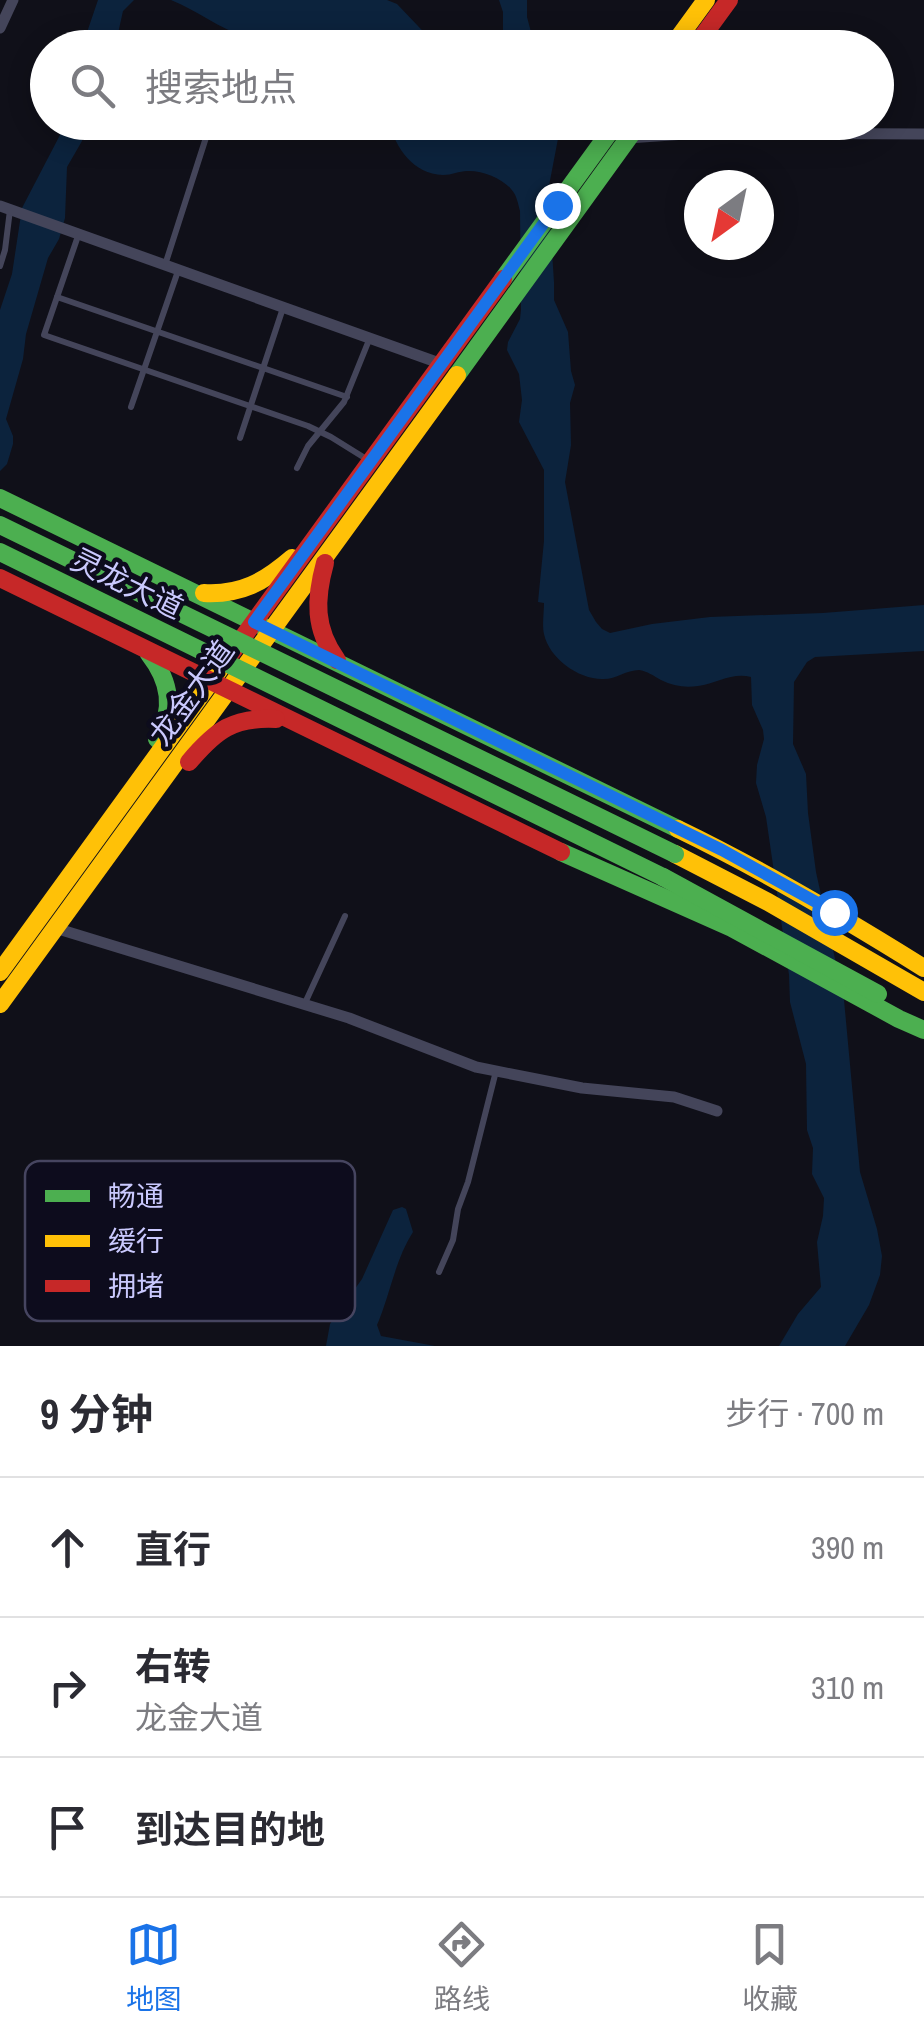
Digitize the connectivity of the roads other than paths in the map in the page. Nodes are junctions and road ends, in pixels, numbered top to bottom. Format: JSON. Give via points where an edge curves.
{"nodes":[{"id":1,"x":13,"y":0,"type":"edge"},
{"id":2,"x":706,"y":0,"type":"edge"},
{"id":3,"x":729,"y":0,"type":"edge"},
{"id":4,"x":0,"y":28,"type":"edge"},
{"id":5,"x":685,"y":30,"type":"edge"},
{"id":6,"x":707,"y":30,"type":"edge"},
{"id":7,"x":894,"y":134,"type":"edge"},
{"id":8,"x":924,"y":134,"type":"edge"},
{"id":9,"x":204,"y":140,"type":"edge"},
{"id":10,"x":617,"y":140,"type":"edge"},
{"id":11,"x":620,"y":140,"type":"edge"},
{"id":12,"x":9,"y":210,"type":"edge"},
{"id":13,"x":73,"y":234,"type":"junction"},
{"id":14,"x":0,"y":266,"type":"edge"},
{"id":15,"x":165,"y":266,"type":"junction"},
{"id":16,"x":178,"y":271,"type":"junction"},
{"id":17,"x":57,"y":297,"type":"junction"},
{"id":18,"x":283,"y":308,"type":"junction"},
{"id":19,"x":157,"y":332,"type":"junction"},
{"id":20,"x":370,"y":338,"type":"junction"},
{"id":21,"x":442,"y":364,"type":"junction"},
{"id":22,"x":263,"y":368,"type":"junction"},
{"id":23,"x":144,"y":370,"type":"junction"},
{"id":24,"x":347,"y":396,"type":"junction"},
{"id":25,"x":250,"y":406,"type":"junction"},
{"id":26,"x":131,"y":407,"type":"dead end"},
{"id":27,"x":320,"y":432,"type":"junction"},
{"id":28,"x":240,"y":438,"type":"dead end"},
{"id":29,"x":370,"y":462,"type":"junction"},
{"id":30,"x":297,"y":468,"type":"dead end"},
{"id":31,"x":0,"y":498,"type":"edge"},
{"id":32,"x":0,"y":525,"type":"edge"},
{"id":33,"x":323,"y":543,"type":"junction"},
{"id":34,"x":0,"y":552,"type":"edge"},
{"id":35,"x":0,"y":578,"type":"edge"},
{"id":36,"x":179,"y":586,"type":"junction"},
{"id":37,"x":263,"y":626,"type":"junction"},
{"id":38,"x":136,"y":645,"type":"junction"},
{"id":39,"x":346,"y":666,"type":"junction"},
{"id":40,"x":219,"y":686,"type":"junction"},
{"id":41,"x":290,"y":720,"type":"junction"},
{"id":42,"x":88,"y":852,"type":"junction"},
{"id":43,"x":107,"y":856,"type":"junction"},
{"id":44,"x":346,"y":916,"type":"dead end"},
{"id":45,"x":55,"y":928,"type":"junction"},
{"id":46,"x":924,"y":968,"type":"edge"},
{"id":47,"x":0,"y":972,"type":"edge"},
{"id":48,"x":924,"y":992,"type":"edge"},
{"id":49,"x":0,"y":1004,"type":"edge"},
{"id":50,"x":304,"y":1004,"type":"junction"},
{"id":51,"x":924,"y":1022,"type":"edge"},
{"id":52,"x":924,"y":1030,"type":"edge"},
{"id":53,"x":496,"y":1070,"type":"junction"},
{"id":54,"x":717,"y":1111,"type":"dead end"},
{"id":55,"x":439,"y":1272,"type":"dead end"}],
"edges":[{"from":1,"to":4,"type":"street"},
{"from":2,"to":5,"type":"main road"},
{"from":3,"to":6,"type":"main road"},
{"from":7,"to":8,"type":"street"},
{"from":9,"to":15,"type":"lane"},
{"from":10,"to":21,"type":"main road","name":"龙金大道","via":[[557,205]]},
{"from":11,"to":33,"type":"main road","name":"龙金大道","via":[[514,296]]},
{"from":12,"to":13,"type":"street"},
{"from":12,"to":14,"type":"lane"},
{"from":13,"to":15,"type":"street"},
{"from":13,"to":17,"type":"lane"},
{"from":15,"to":16,"type":"street"},
{"from":16,"to":18,"type":"street"},
{"from":16,"to":19,"type":"lane"},
{"from":17,"to":19,"type":"lane"},
{"from":17,"to":23,"type":"lane","via":[[44,335]]},
{"from":18,"to":20,"type":"street"},
{"from":18,"to":22,"type":"lane"},
{"from":19,"to":22,"type":"lane"},
{"from":19,"to":23,"type":"lane"},
{"from":20,"to":21,"type":"street"},
{"from":20,"to":24,"type":"lane"},
{"from":21,"to":29,"type":"main road","name":"龙金大道"},
{"from":22,"to":24,"type":"lane"},
{"from":22,"to":25,"type":"lane"},
{"from":23,"to":25,"type":"lane"},
{"from":23,"to":26,"type":"lane"},
{"from":24,"to":27,"type":"lane"},
{"from":25,"to":27,"type":"lane"},
{"from":25,"to":28,"type":"lane"},
{"from":27,"to":29,"type":"lane"},
{"from":27,"to":30,"type":"lane"},
{"from":29,"to":33,"type":"main road","name":"龙金大道"},
{"from":31,"to":36,"type":"main road"},
{"from":32,"to":48,"type":"main road","name":"灵龙大道","bridge":true,"via":[[675,854]]},
{"from":33,"to":36,"type":"main road","via":[[248,590],[206,594]]},
{"from":33,"to":37,"type":"main road","name":"龙金大道"},
{"from":33,"to":39,"type":"main road","via":[[316,619],[327,646]]},
{"from":34,"to":51,"type":"main road","name":"灵龙大道","bridge":true,"via":[[664,877]]},
{"from":35,"to":38,"type":"main road"},
{"from":36,"to":37,"type":"main road"},
{"from":37,"to":39,"type":"main road"},
{"from":37,"to":40,"type":"main road","name":"龙金大道"},
{"from":38,"to":40,"type":"main road"},
{"from":38,"to":42,"type":"main road","via":[[166,680],[168,718],[103,816]]},
{"from":39,"to":46,"type":"main road","via":[[733,856]]},
{"from":40,"to":41,"type":"main road"},
{"from":40,"to":42,"type":"main road","name":"龙金大道"},
{"from":40,"to":43,"type":"main road","name":"龙金大道"},
{"from":41,"to":43,"type":"main road","via":[[248,718],[218,731]]},
{"from":41,"to":52,"type":"main road","via":[[732,928]]},
{"from":42,"to":47,"type":"main road","name":"龙金大道"},
{"from":43,"to":45,"type":"main road","name":"龙金大道"},
{"from":44,"to":50,"type":"lane"},
{"from":45,"to":49,"type":"main road","name":"龙金大道"},
{"from":45,"to":50,"type":"street"},
{"from":50,"to":53,"type":"street"},
{"from":53,"to":54,"type":"street","via":[[674,1097]]},
{"from":53,"to":55,"type":"lane"}]}
